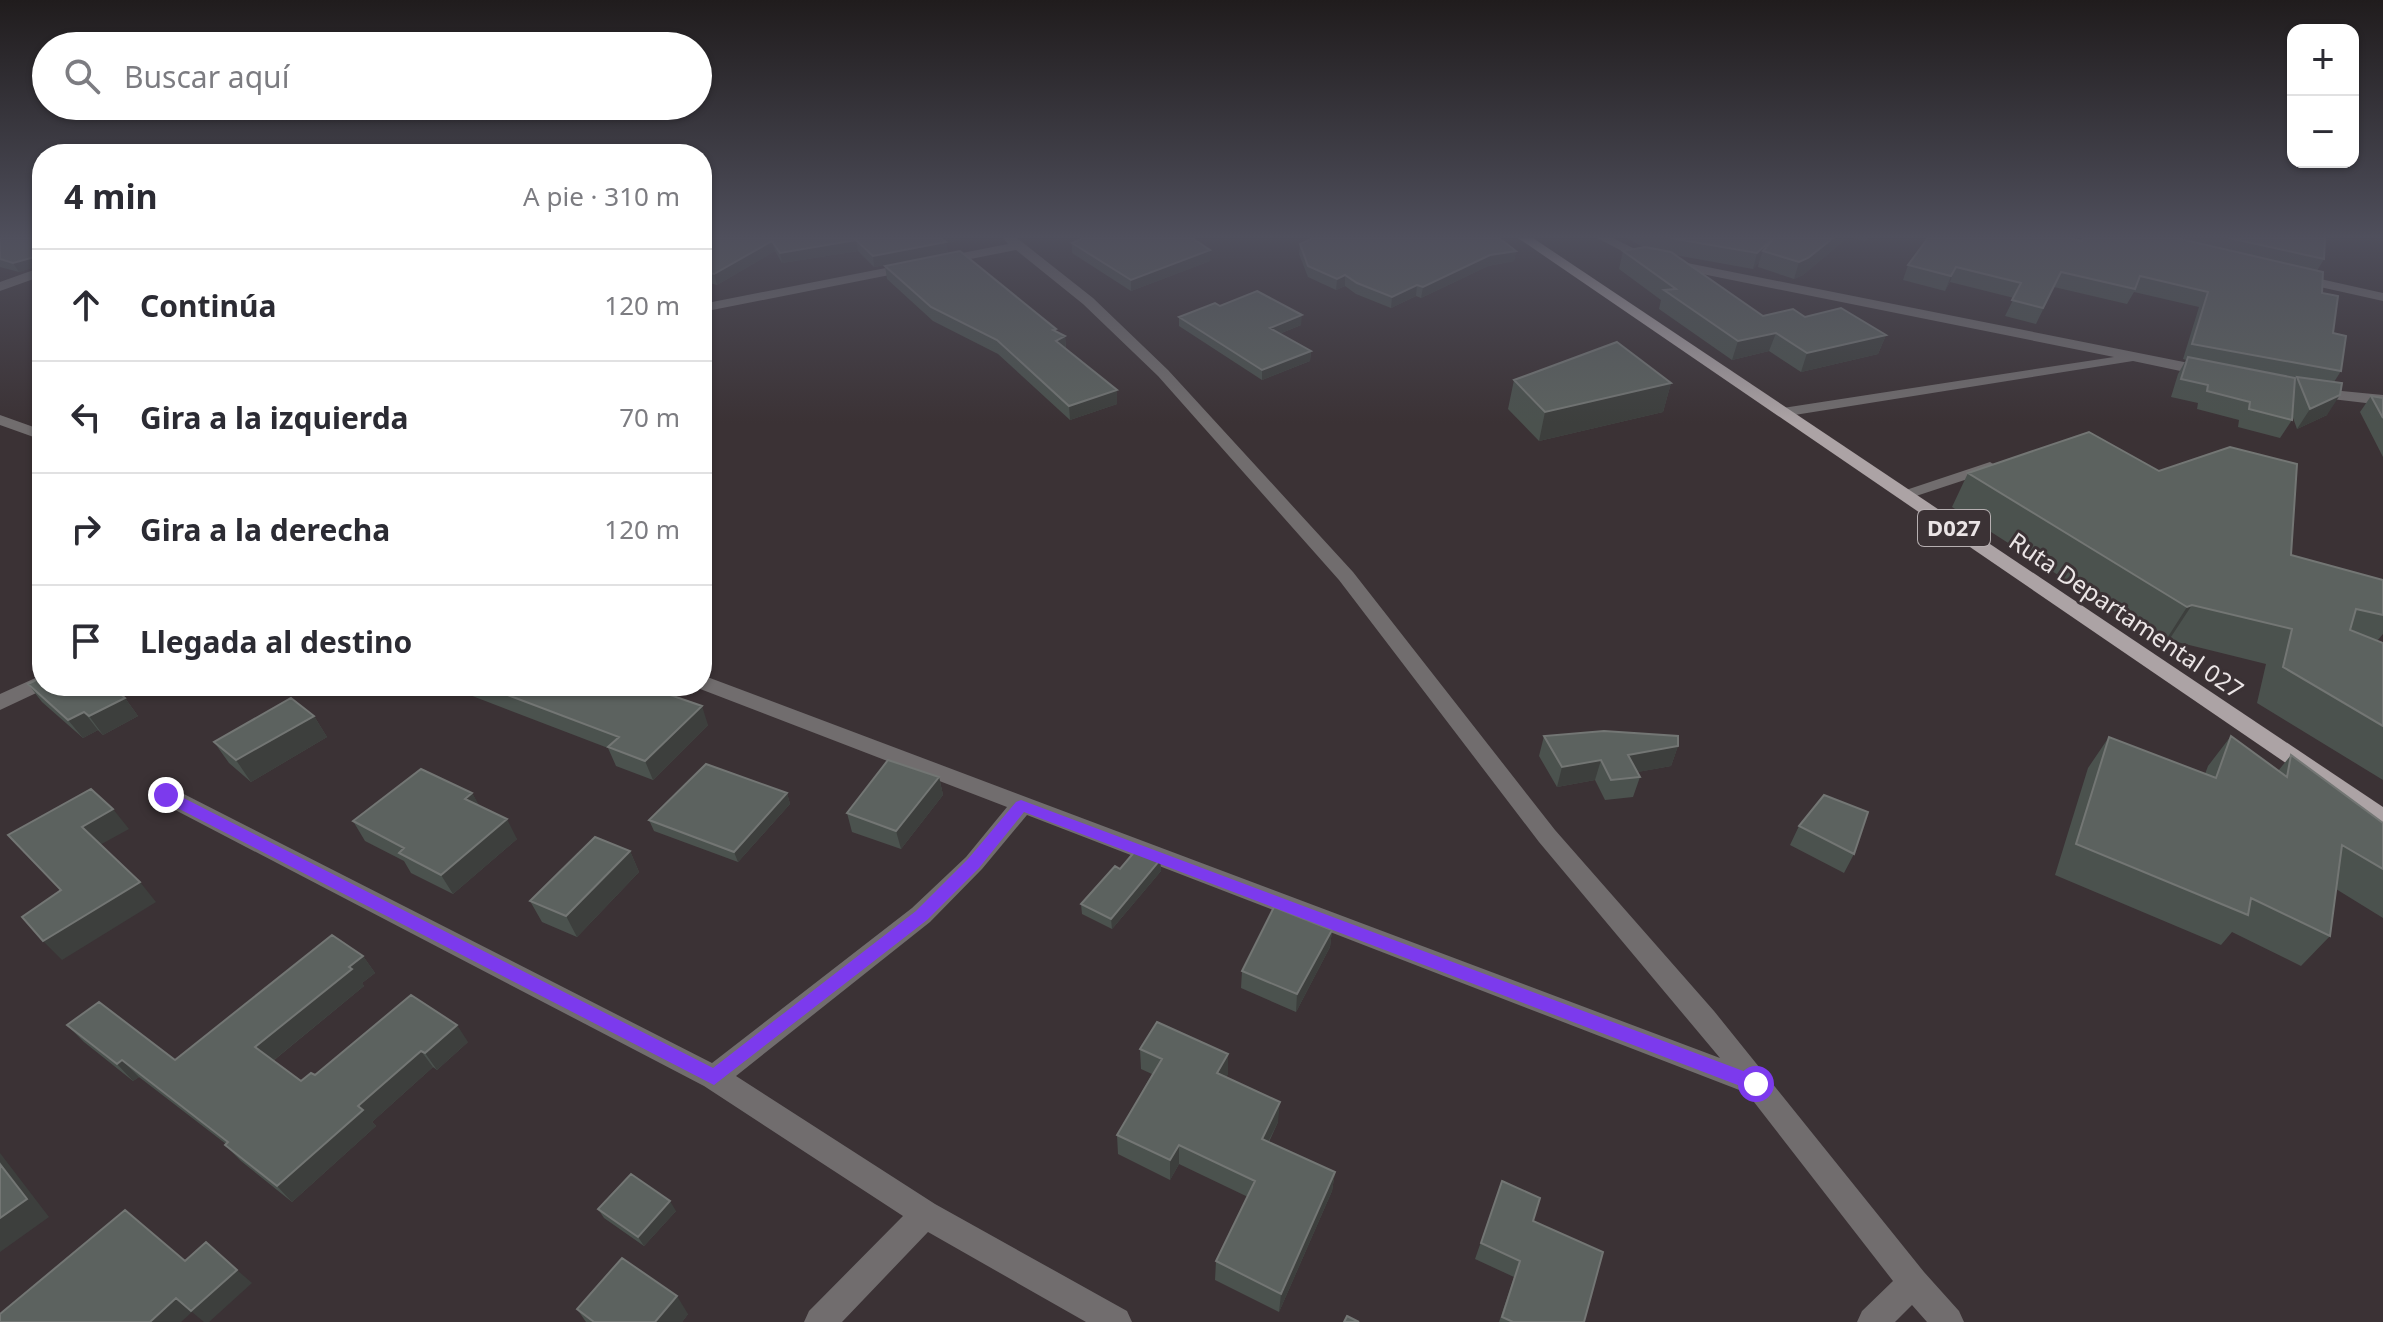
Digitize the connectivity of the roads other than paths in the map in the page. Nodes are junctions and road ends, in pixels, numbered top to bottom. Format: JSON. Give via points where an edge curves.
{"nodes":[{"id":1,"x":741,"y":300,"type":"edge"},
{"id":2,"x":1086,"y":300,"type":"edge"},
{"id":3,"x":1615,"y":300,"type":"edge"},
{"id":4,"x":1849,"y":300,"type":"edge"},
{"id":5,"x":712,"y":306,"type":"edge"},
{"id":6,"x":2138,"y":358,"type":"junction"},
{"id":7,"x":2229,"y":376,"type":"edge"},
{"id":8,"x":2290,"y":389,"type":"edge"},
{"id":9,"x":2383,"y":400,"type":"edge"},
{"id":10,"x":1782,"y":412,"type":"junction"},
{"id":11,"x":0,"y":420,"type":"edge"},
{"id":12,"x":32,"y":431,"type":"edge"},
{"id":13,"x":2004,"y":461,"type":"edge"},
{"id":14,"x":1905,"y":495,"type":"junction"},
{"id":15,"x":712,"y":686,"type":"edge"},
{"id":16,"x":32,"y":687,"type":"edge"},
{"id":17,"x":0,"y":703,"type":"edge"},
{"id":18,"x":166,"y":795,"type":"dead end"},
{"id":19,"x":1021,"y":806,"type":"junction"},
{"id":20,"x":2383,"y":818,"type":"edge"},
{"id":21,"x":714,"y":1077,"type":"junction"},
{"id":22,"x":1756,"y":1084,"type":"junction"},
{"id":23,"x":925,"y":1214,"type":"junction"},
{"id":24,"x":1913,"y":1283,"type":"junction"},
{"id":25,"x":820,"y":1322,"type":"edge"},
{"id":26,"x":1116,"y":1322,"type":"edge"},
{"id":27,"x":1873,"y":1322,"type":"edge"},
{"id":28,"x":1948,"y":1322,"type":"edge"}],
"edges":[{"from":1,"to":5,"type":"street"},
{"from":2,"to":22,"type":"street","via":[[1163,373],[1336,564],[1547,836]]},
{"from":3,"to":10,"type":"main road","name":"Ruta Departamental 027","number":"D027"},
{"from":4,"to":6,"type":"street"},
{"from":6,"to":7,"type":"street"},
{"from":6,"to":10,"type":"street"},
{"from":8,"to":9,"type":"street"},
{"from":10,"to":14,"type":"main road","name":"Ruta Departamental 027","number":"D027"},
{"from":11,"to":12,"type":"street"},
{"from":13,"to":14,"type":"lane"},
{"from":14,"to":20,"type":"main road","name":"Ruta Departamental 027","number":"D027"},
{"from":15,"to":19,"type":"street"},
{"from":16,"to":17,"type":"street"},
{"from":18,"to":21,"type":"street"},
{"from":19,"to":21,"type":"street","via":[[921,915]]},
{"from":19,"to":22,"type":"street"},
{"from":21,"to":23,"type":"street"},
{"from":22,"to":24,"type":"street"},
{"from":23,"to":25,"type":"street"},
{"from":23,"to":26,"type":"street"},
{"from":24,"to":27,"type":"street"},
{"from":24,"to":28,"type":"street"}]}
